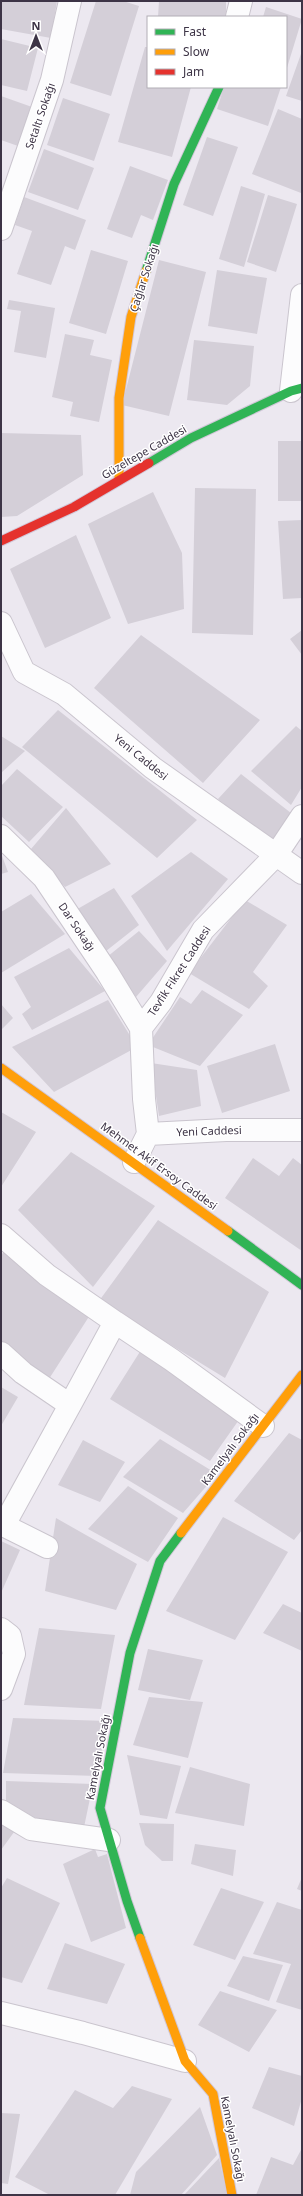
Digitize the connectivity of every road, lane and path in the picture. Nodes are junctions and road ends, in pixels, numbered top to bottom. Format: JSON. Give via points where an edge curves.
{"nodes":[{"id":1,"x":70,"y":1,"type":"edge"},
{"id":2,"x":241,"y":1,"type":"edge"},
{"id":3,"x":237,"y":16,"type":"edge"},
{"id":4,"x":219,"y":88,"type":"edge"},
{"id":5,"x":1,"y":229,"type":"edge"},
{"id":6,"x":302,"y":295,"type":"edge"},
{"id":7,"x":296,"y":389,"type":"edge"},
{"id":8,"x":120,"y":480,"type":"junction"},
{"id":9,"x":1,"y":541,"type":"edge"},
{"id":10,"x":1,"y":623,"type":"edge"},
{"id":11,"x":302,"y":816,"type":"edge"},
{"id":12,"x":1,"y":836,"type":"edge"},
{"id":13,"x":276,"y":855,"type":"junction"},
{"id":14,"x":302,"y":874,"type":"edge"},
{"id":15,"x":141,"y":1028,"type":"junction"},
{"id":16,"x":1,"y":1068,"type":"edge"},
{"id":17,"x":302,"y":1130,"type":"edge"},
{"id":18,"x":148,"y":1134,"type":"junction"},
{"id":19,"x":134,"y":1162,"type":"junction"},
{"id":20,"x":1,"y":1235,"type":"edge"},
{"id":21,"x":302,"y":1285,"type":"edge"},
{"id":22,"x":115,"y":1322,"type":"junction"},
{"id":23,"x":1,"y":1353,"type":"edge"},
{"id":24,"x":302,"y":1375,"type":"edge"},
{"id":25,"x":70,"y":1405,"type":"junction"},
{"id":26,"x":263,"y":1426,"type":"junction"},
{"id":27,"x":2,"y":1525,"type":"edge"},
{"id":28,"x":47,"y":1547,"type":"dead end"},
{"id":29,"x":1,"y":1629,"type":"edge"},
{"id":30,"x":1,"y":1689,"type":"edge"},
{"id":31,"x":1,"y":1811,"type":"edge"},
{"id":32,"x":109,"y":1840,"type":"junction"},
{"id":33,"x":1,"y":2013,"type":"edge"},
{"id":34,"x":185,"y":2061,"type":"junction"},
{"id":35,"x":232,"y":2195,"type":"edge"}],
"edges":[{"from":1,"to":5,"type":"street","name":"Setaltı Sokağı","via":[[52,80]]},
{"from":2,"to":3,"type":"street"},
{"from":4,"to":8,"type":"street","name":"Çağlar Sokağı","via":[[174,184],[131,317],[119,398]]},
{"from":6,"to":7,"type":"street"},
{"from":7,"to":8,"type":"street","name":"Güzeltepe Caddesi","via":[[191,438]]},
{"from":8,"to":9,"type":"street","name":"Güzeltepe Caddesi","via":[[74,507]]},
{"from":10,"to":13,"type":"street","name":"Yeni Caddesi","via":[[24,672],[64,694],[153,768]]},
{"from":11,"to":13,"type":"street","name":"Tevfik Fikret Caddesi"},
{"from":12,"to":15,"type":"street","name":"Dar Sokağı","via":[[44,878]]},
{"from":13,"to":14,"type":"street","name":"Yeni Caddesi"},
{"from":13,"to":15,"type":"street","name":"Tevfik Fikret Caddesi","via":[[203,930],[161,1002]]},
{"from":15,"to":18,"type":"street","name":"Tevfik Fikret Caddesi"},
{"from":16,"to":19,"type":"street","name":"Mehmet Akif Ersoy Caddesi"},
{"from":17,"to":18,"type":"street","name":"Yeni Caddesi"},
{"from":18,"to":19,"type":"street"},
{"from":19,"to":21,"type":"street","name":"Mehmet Akif Ersoy Caddesi"},
{"from":20,"to":22,"type":"street","via":[[47,1275]]},
{"from":22,"to":25,"type":"street"},
{"from":22,"to":26,"type":"street"},
{"from":23,"to":25,"type":"street","via":[[23,1373]]},
{"from":24,"to":26,"type":"street","name":"Kamelyalı Sokağı"},
{"from":25,"to":27,"type":"street"},
{"from":26,"to":32,"type":"street","name":"Kamelyalı Sokağı","via":[[160,1561],[130,1653],[100,1808]]},
{"from":27,"to":28,"type":"street"},
{"from":29,"to":30,"type":"street","via":[[10,1636],[14,1654]]},
{"from":31,"to":32,"type":"street","via":[[31,1829]]},
{"from":32,"to":34,"type":"street","name":"Kamelyalı Sokağı","via":[[126,1901]]},
{"from":33,"to":34,"type":"street"},
{"from":34,"to":35,"type":"street","name":"Kamelyalı Sokağı","via":[[213,2094]]}]}
